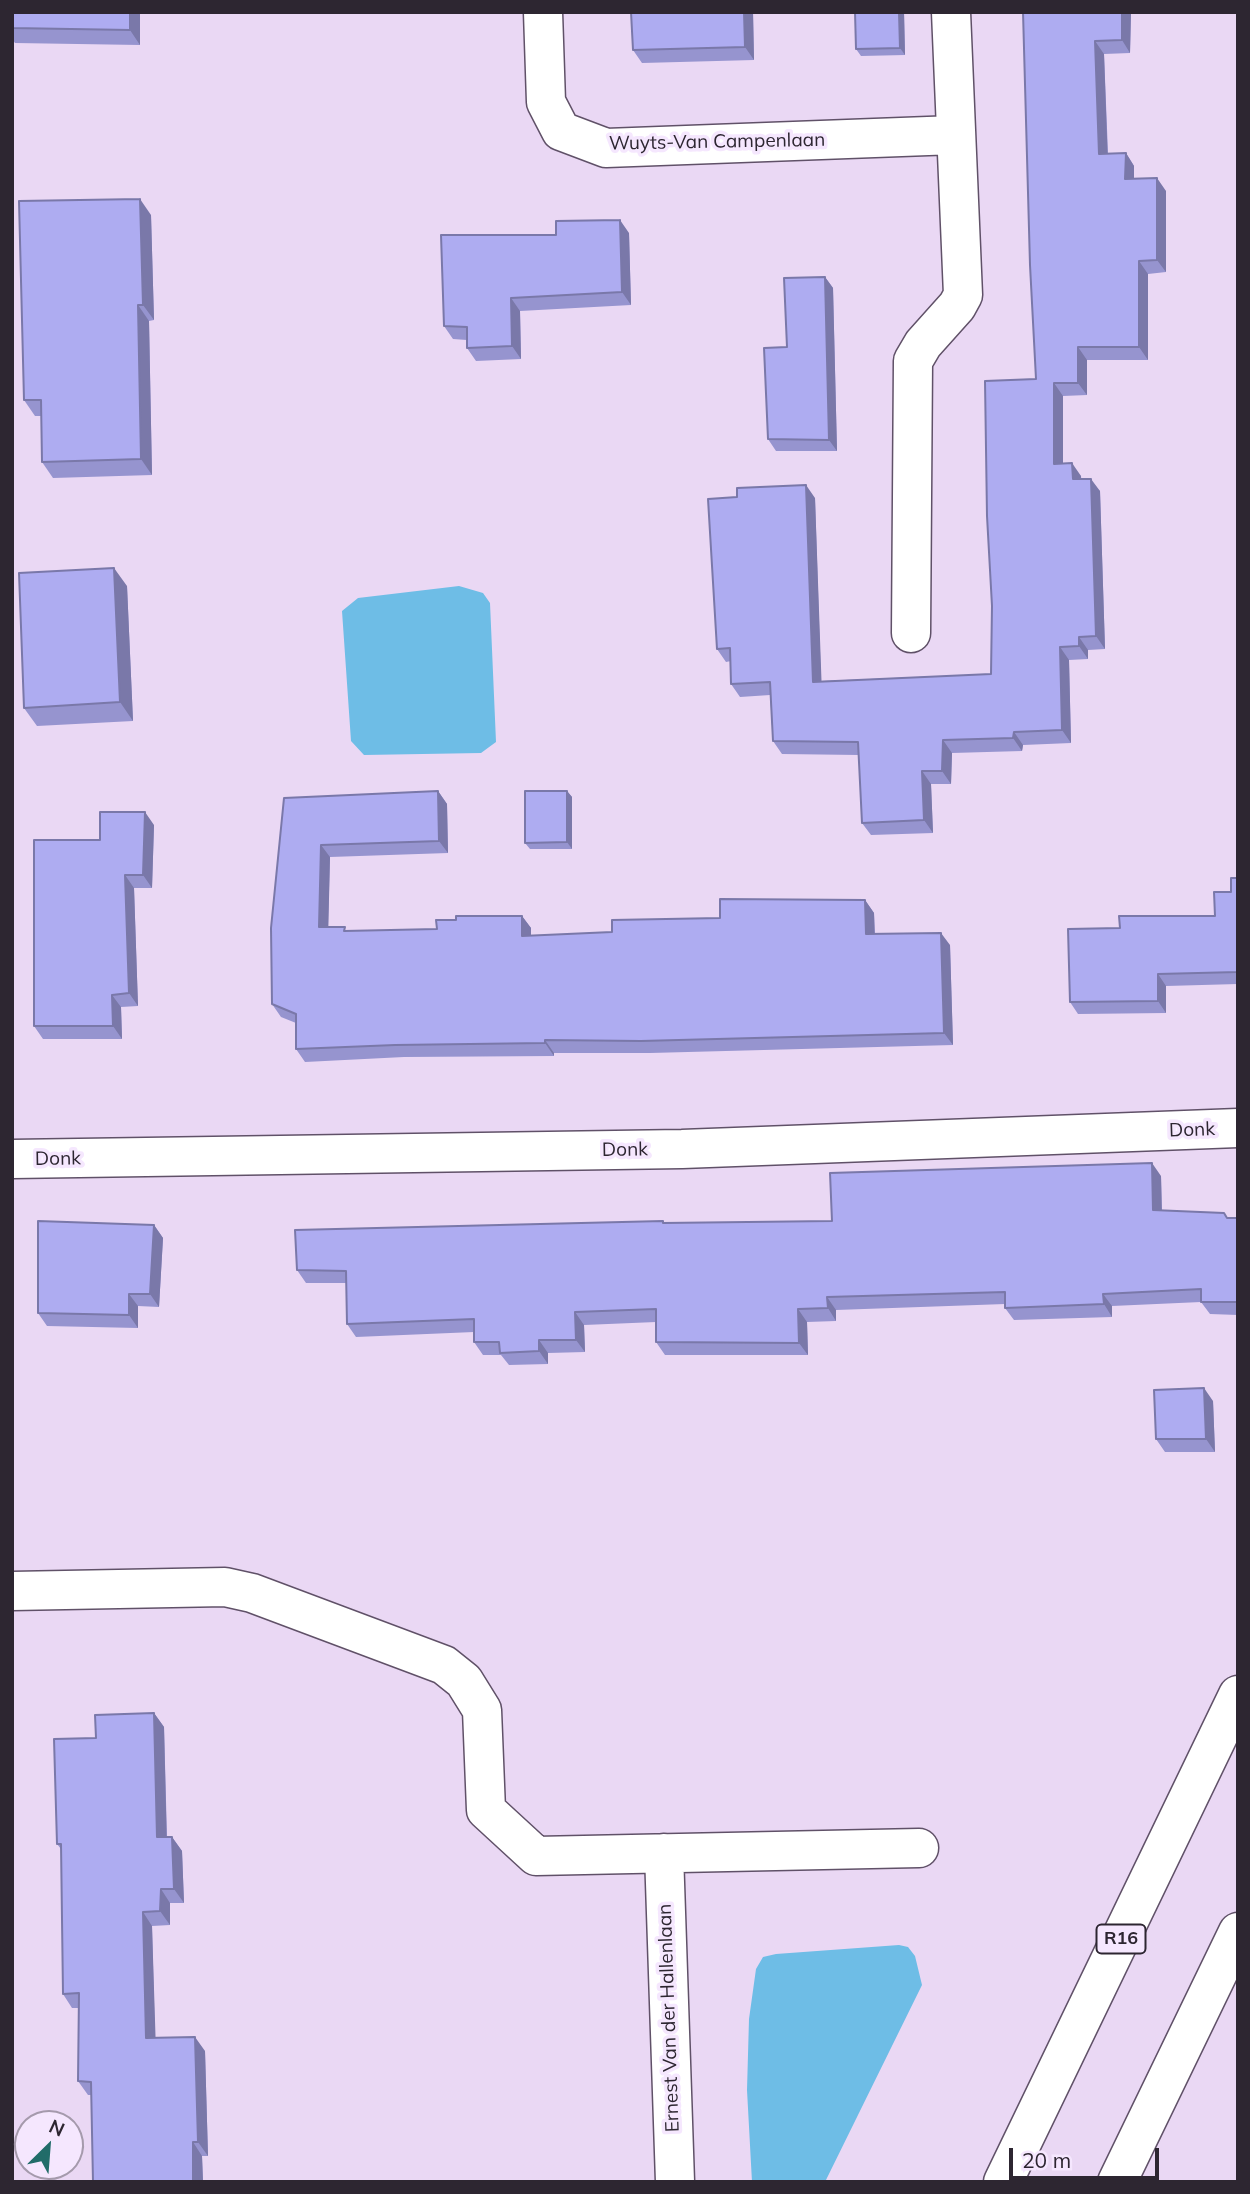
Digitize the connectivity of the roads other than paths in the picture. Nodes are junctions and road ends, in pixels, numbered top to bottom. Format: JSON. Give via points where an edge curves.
{"nodes":[{"id":1,"x":543,"y":12,"type":"edge"},
{"id":2,"x":951,"y":12,"type":"edge"},
{"id":3,"x":955,"y":135,"type":"junction"},
{"id":4,"x":911,"y":633,"type":"dead end"},
{"id":5,"x":1238,"y":1128,"type":"edge"},
{"id":6,"x":12,"y":1159,"type":"edge"},
{"id":7,"x":12,"y":1591,"type":"edge"},
{"id":8,"x":1238,"y":1695,"type":"edge"},
{"id":9,"x":919,"y":1848,"type":"dead end"},
{"id":10,"x":664,"y":1853,"type":"junction"},
{"id":11,"x":1238,"y":1932,"type":"edge"},
{"id":12,"x":675,"y":2182,"type":"edge"},
{"id":13,"x":1003,"y":2182,"type":"edge"},
{"id":14,"x":1117,"y":2182,"type":"edge"}],
"edges":[{"from":1,"to":3,"type":"main road","name":"Wuyts-Van Campenlaan","via":[[546,102],[561,131],[606,148]]},
{"from":2,"to":3,"type":"main road"},
{"from":3,"to":4,"type":"main road","via":[[962,295],[913,361]]},
{"from":5,"to":6,"type":"main road","name":"Donk","via":[[682,1149]]},
{"from":7,"to":10,"type":"main road","via":[[225,1587],[253,1593],[444,1665],[464,1681],[482,1710],[486,1810],[536,1856]]},
{"from":8,"to":13,"type":"main road","number":"R16"},
{"from":9,"to":10,"type":"main road"},
{"from":10,"to":12,"type":"main road","name":"Ernest Van der Hallenlaan"},
{"from":11,"to":14,"type":"main road"}]}
